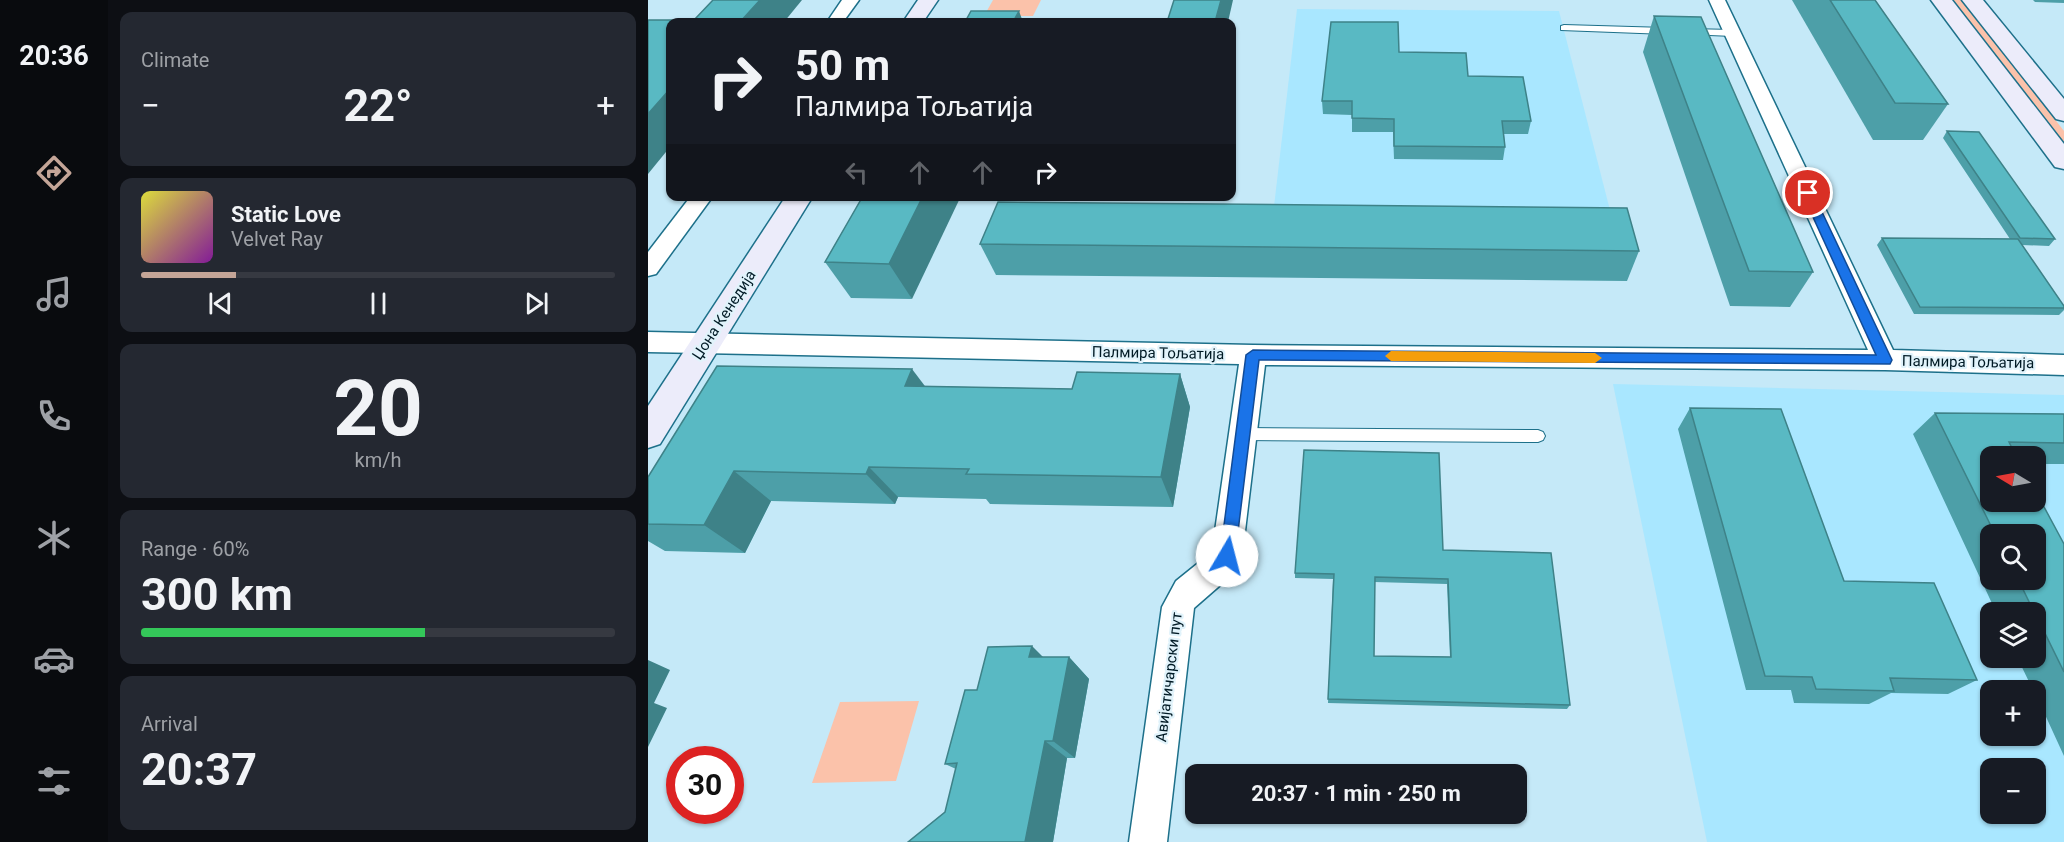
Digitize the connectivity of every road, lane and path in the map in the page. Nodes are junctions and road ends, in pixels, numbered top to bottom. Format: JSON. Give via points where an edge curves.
{"nodes":[{"id":1,"x":851,"y":0,"type":"edge"},
{"id":2,"x":928,"y":0,"type":"edge"},
{"id":3,"x":1717,"y":0,"type":"edge"},
{"id":4,"x":1941,"y":0,"type":"edge"},
{"id":5,"x":1972,"y":0,"type":"edge"},
{"id":6,"x":838,"y":18,"type":"edge"},
{"id":7,"x":916,"y":18,"type":"edge"},
{"id":8,"x":1564,"y":28,"type":"dead end"},
{"id":9,"x":1733,"y":33,"type":"junction"},
{"id":10,"x":2064,"y":114,"type":"edge"},
{"id":11,"x":2064,"y":161,"type":"edge"},
{"id":12,"x":699,"y":201,"type":"edge"},
{"id":13,"x":797,"y":201,"type":"edge"},
{"id":14,"x":648,"y":268,"type":"edge"},
{"id":15,"x":648,"y":342,"type":"edge"},
{"id":16,"x":705,"y":344,"type":"junction"},
{"id":17,"x":1253,"y":355,"type":"junction"},
{"id":18,"x":1885,"y":360,"type":"junction"},
{"id":19,"x":2064,"y":365,"type":"edge"},
{"id":20,"x":648,"y":434,"type":"edge"},
{"id":21,"x":1244,"y":434,"type":"junction"},
{"id":22,"x":1538,"y":436,"type":"dead end"},
{"id":23,"x":1148,"y":842,"type":"edge"}],
"edges":[{"from":1,"to":6,"type":"street"},
{"from":2,"to":7,"type":"street"},
{"from":3,"to":9,"type":"street"},
{"from":4,"to":11,"type":"street"},
{"from":5,"to":10,"type":"street"},
{"from":8,"to":9,"type":"lane"},
{"from":9,"to":18,"type":"street"},
{"from":12,"to":14,"type":"street"},
{"from":13,"to":16,"type":"street","name":"Џона Кенедија"},
{"from":15,"to":16,"type":"street","name":"Палмира Тољатија"},
{"from":16,"to":17,"type":"street","name":"Палмира Тољатија"},
{"from":16,"to":20,"type":"street","name":"Џона Кенедија"},
{"from":17,"to":18,"type":"street","name":"Палмира Тољатија"},
{"from":17,"to":21,"type":"street","name":"Авијатичарски пут"},
{"from":18,"to":19,"type":"street","name":"Палмира Тољатија"},
{"from":21,"to":22,"type":"lane"},
{"from":21,"to":23,"type":"street","name":"Авијатичарски пут","via":[[1227,556],[1220,569],[1185,593],[1178,607]]}]}
